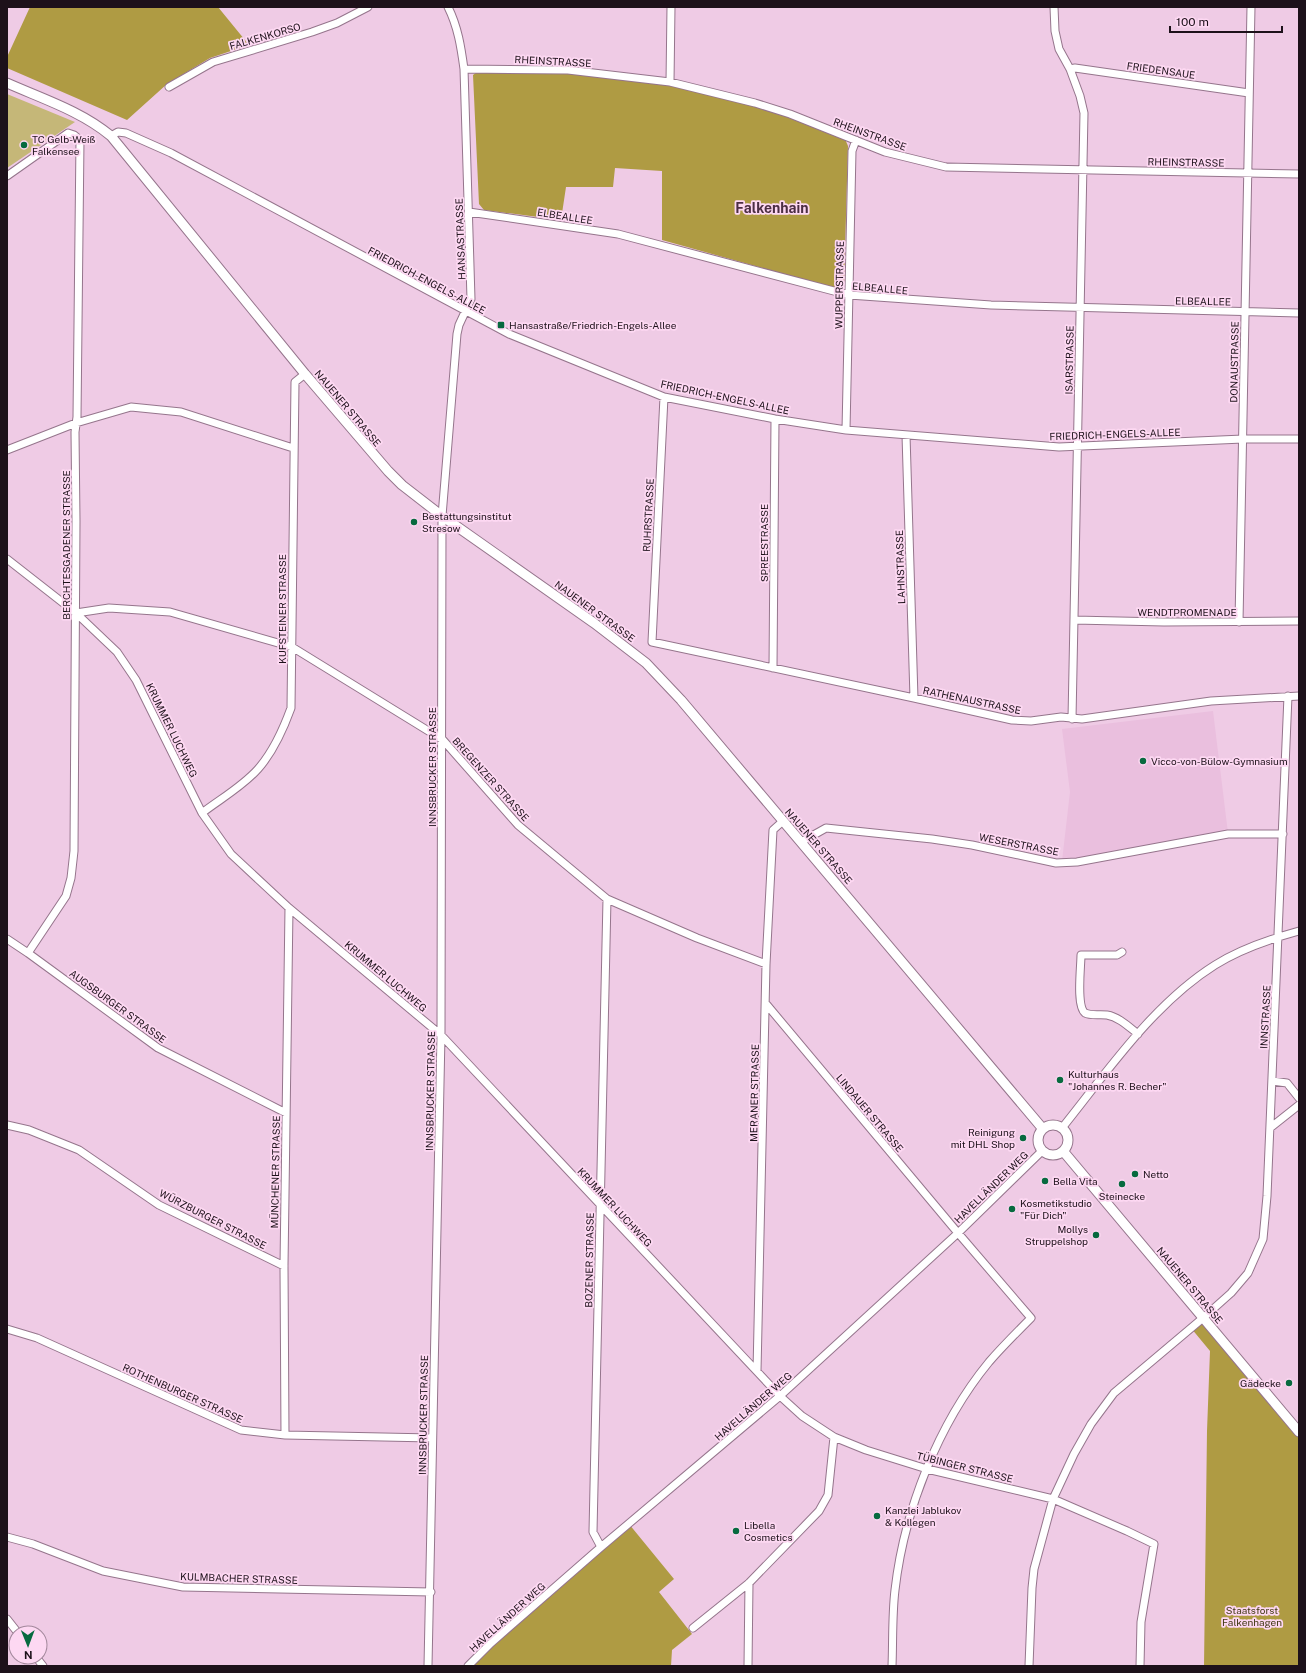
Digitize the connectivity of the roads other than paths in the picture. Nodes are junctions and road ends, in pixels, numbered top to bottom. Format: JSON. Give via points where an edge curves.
{"nodes":[{"id":1,"x":368,"y":7,"type":"edge"},
{"id":2,"x":448,"y":7,"type":"edge"},
{"id":3,"x":671,"y":7,"type":"edge"},
{"id":4,"x":1054,"y":7,"type":"edge"},
{"id":5,"x":1251,"y":7,"type":"edge"},
{"id":6,"x":464,"y":69,"type":"junction"},
{"id":7,"x":1070,"y":69,"type":"junction"},
{"id":8,"x":670,"y":82,"type":"junction"},
{"id":9,"x":7,"y":83,"type":"edge"},
{"id":10,"x":169,"y":87,"type":"dead end"},
{"id":11,"x":1249,"y":93,"type":"junction"},
{"id":12,"x":111,"y":136,"type":"junction"},
{"id":13,"x":856,"y":140,"type":"junction"},
{"id":14,"x":1084,"y":170,"type":"junction"},
{"id":15,"x":1248,"y":173,"type":"junction"},
{"id":16,"x":1299,"y":174,"type":"edge"},
{"id":17,"x":7,"y":176,"type":"edge"},
{"id":18,"x":469,"y":212,"type":"junction"},
{"id":19,"x":849,"y":296,"type":"junction"},
{"id":20,"x":1080,"y":308,"type":"junction"},
{"id":21,"x":465,"y":312,"type":"junction"},
{"id":22,"x":1245,"y":312,"type":"junction"},
{"id":23,"x":1299,"y":312,"type":"edge"},
{"id":24,"x":305,"y":374,"type":"junction"},
{"id":25,"x":664,"y":397,"type":"junction"},
{"id":26,"x":775,"y":418,"type":"junction"},
{"id":27,"x":76,"y":422,"type":"junction"},
{"id":28,"x":846,"y":430,"type":"junction"},
{"id":29,"x":906,"y":435,"type":"junction"},
{"id":30,"x":1243,"y":439,"type":"junction"},
{"id":31,"x":1299,"y":439,"type":"edge"},
{"id":32,"x":1078,"y":447,"type":"junction"},
{"id":33,"x":293,"y":448,"type":"junction"},
{"id":34,"x":7,"y":450,"type":"edge"},
{"id":35,"x":442,"y":516,"type":"junction"},
{"id":36,"x":7,"y":558,"type":"edge"},
{"id":37,"x":76,"y":612,"type":"junction"},
{"id":38,"x":1074,"y":620,"type":"junction"},
{"id":39,"x":1239,"y":622,"type":"junction"},
{"id":40,"x":1299,"y":622,"type":"edge"},
{"id":41,"x":652,"y":634,"type":"joint"},
{"id":42,"x":292,"y":647,"type":"junction"},
{"id":43,"x":773,"y":668,"type":"junction"},
{"id":44,"x":1288,"y":696,"type":"junction"},
{"id":45,"x":1299,"y":696,"type":"edge"},
{"id":46,"x":914,"y":698,"type":"junction"},
{"id":47,"x":1072,"y":718,"type":"junction"},
{"id":48,"x":443,"y":740,"type":"junction"},
{"id":49,"x":202,"y":813,"type":"junction"},
{"id":50,"x":783,"y":821,"type":"junction"},
{"id":51,"x":1283,"y":834,"type":"junction"},
{"id":52,"x":801,"y":842,"type":"junction"},
{"id":53,"x":607,"y":899,"type":"junction"},
{"id":54,"x":289,"y":908,"type":"junction"},
{"id":55,"x":1299,"y":932,"type":"edge"},
{"id":56,"x":1279,"y":936,"type":"junction"},
{"id":57,"x":7,"y":939,"type":"edge"},
{"id":58,"x":28,"y":952,"type":"junction"},
{"id":59,"x":1122,"y":952,"type":"dead end"},
{"id":60,"x":766,"y":964,"type":"junction"},
{"id":61,"x":766,"y":1005,"type":"junction"},
{"id":62,"x":1138,"y":1034,"type":"junction"},
{"id":63,"x":441,"y":1035,"type":"junction"},
{"id":64,"x":1272,"y":1081,"type":"junction"},
{"id":65,"x":1299,"y":1098,"type":"edge"},
{"id":66,"x":1299,"y":1106,"type":"edge"},
{"id":67,"x":286,"y":1113,"type":"junction"},
{"id":68,"x":7,"y":1125,"type":"edge"},
{"id":69,"x":1062,"y":1128,"type":"junction"},
{"id":70,"x":1270,"y":1128,"type":"junction"},
{"id":71,"x":1043,"y":1129,"type":"junction"},
{"id":72,"x":1042,"y":1151,"type":"junction"},
{"id":73,"x":1063,"y":1151,"type":"junction"},
{"id":74,"x":600,"y":1206,"type":"junction"},
{"id":75,"x":958,"y":1233,"type":"junction"},
{"id":76,"x":284,"y":1266,"type":"junction"},
{"id":77,"x":1203,"y":1318,"type":"junction"},
{"id":78,"x":7,"y":1329,"type":"edge"},
{"id":79,"x":757,"y":1371,"type":"junction"},
{"id":80,"x":780,"y":1396,"type":"junction"},
{"id":81,"x":1299,"y":1432,"type":"edge"},
{"id":82,"x":285,"y":1435,"type":"junction"},
{"id":83,"x":834,"y":1437,"type":"junction"},
{"id":84,"x":432,"y":1438,"type":"junction"},
{"id":85,"x":927,"y":1469,"type":"junction"},
{"id":86,"x":1053,"y":1499,"type":"junction"},
{"id":87,"x":7,"y":1537,"type":"edge"},
{"id":88,"x":601,"y":1547,"type":"junction"},
{"id":89,"x":749,"y":1583,"type":"junction"},
{"id":90,"x":431,"y":1592,"type":"junction"},
{"id":91,"x":693,"y":1628,"type":"dead end"},
{"id":92,"x":428,"y":1666,"type":"edge"},
{"id":93,"x":468,"y":1666,"type":"edge"},
{"id":94,"x":748,"y":1666,"type":"edge"},
{"id":95,"x":892,"y":1666,"type":"edge"},
{"id":96,"x":1029,"y":1666,"type":"edge"},
{"id":97,"x":1140,"y":1666,"type":"edge"}],
"edges":[{"from":1,"to":10,"type":"street","name":"FALKENKORSO","via":[[312,32],[213,62]]},
{"from":2,"to":6,"type":"street","name":"HANSASTRASSE","via":[[458,35]]},
{"from":3,"to":8,"type":"street"},
{"from":4,"to":7,"type":"street","name":"ISARSTRASSE","via":[[1059,49]]},
{"from":5,"to":11,"type":"street","name":"DONAUSTRASSE"},
{"from":6,"to":8,"type":"street","name":"RHEINSTRASSE","via":[[568,70]]},
{"from":6,"to":18,"type":"street","name":"HANSASTRASSE"},
{"from":7,"to":11,"type":"street","name":"FRIEDENSAUE"},
{"from":7,"to":14,"type":"street","name":"ISARSTRASSE","via":[[1084,113]]},
{"from":8,"to":13,"type":"street","name":"RHEINSTRASSE","via":[[756,102]]},
{"from":9,"to":12,"type":"main road","name":"NAUENER STRASSE","via":[[82,116]]},
{"from":11,"to":15,"type":"street","name":"DONAUSTRASSE"},
{"from":12,"to":21,"type":"street","name":"FRIEDRICH-ENGELS-ALLEE","via":[[118,132],[126,133],[171,153]]},
{"from":12,"to":24,"type":"main road","name":"NAUENER STRASSE"},
{"from":13,"to":14,"type":"street","name":"RHEINSTRASSE","via":[[884,152],[946,167]]},
{"from":13,"to":19,"type":"street","name":"WUPPERSTRASSE","via":[[852,151]]},
{"from":14,"to":15,"type":"street","name":"RHEINSTRASSE"},
{"from":14,"to":20,"type":"street","name":"ISARSTRASSE"},
{"from":15,"to":16,"type":"street","name":"RHEINSTRASSE"},
{"from":15,"to":22,"type":"street","name":"DONAUSTRASSE"},
{"from":17,"to":27,"type":"street","name":"BERCHTESGADENER STRASSE","via":[[68,134],[80,140]]},
{"from":18,"to":19,"type":"street","name":"ELBEALLEE","via":[[618,234]]},
{"from":18,"to":21,"type":"street","name":"HANSASTRASSE","via":[[471,299]]},
{"from":19,"to":20,"type":"street","name":"ELBEALLEE","via":[[974,305]]},
{"from":19,"to":28,"type":"street","name":"WUPPERSTRASSE"},
{"from":20,"to":22,"type":"street","name":"ELBEALLEE"},
{"from":20,"to":32,"type":"street","name":"ISARSTRASSE"},
{"from":21,"to":25,"type":"street","name":"FRIEDRICH-ENGELS-ALLEE","via":[[509,334]]},
{"from":21,"to":35,"type":"street","name":"HANSASTRASSE","via":[[457,334]]},
{"from":22,"to":23,"type":"street","name":"ELBEALLEE"},
{"from":22,"to":30,"type":"street","name":"DONAUSTRASSE"},
{"from":24,"to":33,"type":"street","name":"KUFSTEINER STRASSE","via":[[295,382]]},
{"from":24,"to":35,"type":"main road","name":"NAUENER STRASSE","via":[[388,471]]},
{"from":25,"to":26,"type":"street","name":"FRIEDRICH-ENGELS-ALLEE"},
{"from":25,"to":41,"type":"street","name":"RUHRSTRASSE"},
{"from":26,"to":28,"type":"street","name":"FRIEDRICH-ENGELS-ALLEE"},
{"from":26,"to":43,"type":"street","name":"SPREESTRASSE"},
{"from":27,"to":33,"type":"street","via":[[131,407],[181,412]]},
{"from":27,"to":34,"type":"street"},
{"from":27,"to":37,"type":"street","name":"BERCHTESGADENER STRASSE"},
{"from":28,"to":29,"type":"street","name":"FRIEDRICH-ENGELS-ALLEE"},
{"from":29,"to":32,"type":"street","name":"FRIEDRICH-ENGELS-ALLEE"},
{"from":29,"to":46,"type":"street","name":"LAHNSTRASSE"},
{"from":30,"to":31,"type":"street","name":"FRIEDRICH-ENGELS-ALLEE"},
{"from":30,"to":32,"type":"street","name":"FRIEDRICH-ENGELS-ALLEE"},
{"from":30,"to":39,"type":"street","name":"DONAUSTRASSE"},
{"from":32,"to":38,"type":"street","name":"ISARSTRASSE"},
{"from":33,"to":42,"type":"street","name":"KUFSTEINER STRASSE"},
{"from":35,"to":48,"type":"street","name":"INNSBRUCKER STRASSE"},
{"from":35,"to":50,"type":"main road","name":"NAUENER STRASSE","via":[[594,623],[646,663],[681,700]]},
{"from":36,"to":37,"type":"street","name":"KRUMMER LUCHWEG"},
{"from":37,"to":42,"type":"street","name":"BREGENZER STRASSE","via":[[109,608],[170,612]]},
{"from":37,"to":49,"type":"street","name":"KRUMMER LUCHWEG","via":[[117,652],[136,680]]},
{"from":37,"to":58,"type":"street","name":"BERCHTESGADENER STRASSE","via":[[74,850],[71,878],[66,896]]},
{"from":38,"to":39,"type":"street","name":"WENDTPROMENADE"},
{"from":38,"to":47,"type":"street","name":"ISARSTRASSE"},
{"from":39,"to":40,"type":"street","name":"WENDTPROMENADE"},
{"from":41,"to":43,"type":"street","name":"RATHENAUSTRASSE","via":[[652,642]]},
{"from":42,"to":48,"type":"street","name":"BREGENZER STRASSE"},
{"from":42,"to":49,"type":"street","name":"KUFSTEINER STRASSE","via":[[291,708],[282,734],[258,770]]},
{"from":43,"to":46,"type":"street","name":"RATHENAUSTRASSE"},
{"from":44,"to":45,"type":"street","name":"RATHENAUSTRASSE"},
{"from":44,"to":47,"type":"street","name":"RATHENAUSTRASSE","via":[[1211,701],[1082,719]]},
{"from":44,"to":51,"type":"street","name":"INNSTRASSE"},
{"from":46,"to":47,"type":"street","name":"RATHENAUSTRASSE","via":[[1012,720],[1031,722]]},
{"from":48,"to":53,"type":"street","name":"BREGENZER STRASSE","via":[[518,825]]},
{"from":48,"to":63,"type":"street","name":"INNSBRUCKER STRASSE"},
{"from":49,"to":54,"type":"street","name":"KRUMMER LUCHWEG","via":[[231,854]]},
{"from":50,"to":52,"type":"main road","name":"NAUENER STRASSE"},
{"from":50,"to":60,"type":"street","name":"MERANER STRASSE","via":[[773,830]]},
{"from":51,"to":52,"type":"street","name":"WESERSTRASSE","via":[[1228,834],[1077,862],[1056,862],[932,838],[826,828]]},
{"from":51,"to":56,"type":"street","name":"INNSTRASSE"},
{"from":52,"to":71,"type":"main road","name":"NAUENER STRASSE"},
{"from":53,"to":60,"type":"street","name":"BREGENZER STRASSE","via":[[697,938]]},
{"from":53,"to":74,"type":"street","name":"BOZENER STRASSE"},
{"from":54,"to":63,"type":"street","name":"KRUMMER LUCHWEG"},
{"from":54,"to":67,"type":"street","name":"MÜNCHENER STRASSE"},
{"from":55,"to":56,"type":"street"},
{"from":56,"to":62,"type":"street","via":[[1215,965],[1182,989]]},
{"from":56,"to":64,"type":"street","name":"INNSTRASSE"},
{"from":57,"to":58,"type":"street","name":"AUGSBURGER STRASSE"},
{"from":58,"to":67,"type":"street","name":"AUGSBURGER STRASSE","via":[[158,1048]]},
{"from":59,"to":62,"type":"street","via":[[1117,955],[1082,955],[1082,1008],[1089,1014],[1108,1015],[1122,1021]]},
{"from":60,"to":61,"type":"street","name":"MERANER STRASSE"},
{"from":61,"to":75,"type":"street","name":"LINDAUER STRASSE"},
{"from":61,"to":79,"type":"street","name":"MERANER STRASSE"},
{"from":62,"to":69,"type":"street"},
{"from":63,"to":74,"type":"street","name":"KRUMMER LUCHWEG"},
{"from":63,"to":84,"type":"street","name":"INNSBRUCKER STRASSE"},
{"from":64,"to":65,"type":"street","via":[[1286,1083]]},
{"from":64,"to":70,"type":"street","name":"INNSTRASSE"},
{"from":66,"to":70,"type":"street"},
{"from":67,"to":76,"type":"street","name":"MÜNCHENER STRASSE"},
{"from":68,"to":76,"type":"street","name":"WÜRZBURGER STRASSE","via":[[29,1130],[80,1150],[159,1205]]},
{"from":69,"to":71,"type":"main road","via":[[1052,1125]]},
{"from":69,"to":73,"type":"main road","via":[[1068,1137]]},
{"from":70,"to":77,"type":"street","name":"INNSTRASSE","via":[[1263,1239],[1248,1273],[1231,1293]]},
{"from":71,"to":72,"type":"main road","via":[[1038,1142]]},
{"from":72,"to":73,"type":"main road","via":[[1050,1155]]},
{"from":72,"to":75,"type":"street","name":"HAVELLÄNDER WEG"},
{"from":73,"to":77,"type":"main road","name":"NAUENER STRASSE"},
{"from":74,"to":79,"type":"street","name":"KRUMMER LUCHWEG"},
{"from":74,"to":88,"type":"street","name":"BOZENER STRASSE","via":[[593,1532]]},
{"from":75,"to":80,"type":"street","name":"HAVELLÄNDER WEG"},
{"from":75,"to":85,"type":"street","name":"LINDAUER STRASSE","via":[[1031,1318],[989,1362],[957,1407]]},
{"from":76,"to":82,"type":"street","name":"MÜNCHENER STRASSE"},
{"from":77,"to":81,"type":"main road","name":"NAUENER STRASSE"},
{"from":77,"to":86,"type":"street","name":"INNSTRASSE","via":[[1114,1393],[1091,1424]]},
{"from":78,"to":82,"type":"street","name":"ROTHENBURGER STRASSE","via":[[36,1338],[241,1430]]},
{"from":79,"to":80,"type":"street","name":"KRUMMER LUCHWEG"},
{"from":80,"to":83,"type":"street","name":"TÜBINGER STRASSE","via":[[802,1416]]},
{"from":80,"to":88,"type":"street","name":"HAVELLÄNDER WEG"},
{"from":82,"to":84,"type":"street","name":"ROTHENBURGER STRASSE"},
{"from":83,"to":85,"type":"street","name":"TÜBINGER STRASSE"},
{"from":83,"to":89,"type":"street","via":[[828,1495],[819,1511]]},
{"from":84,"to":90,"type":"street","name":"INNSBRUCKER STRASSE"},
{"from":85,"to":86,"type":"street","name":"TÜBINGER STRASSE"},
{"from":85,"to":95,"type":"street","via":[[912,1508],[902,1547],[895,1591]]},
{"from":86,"to":96,"type":"street","name":"INNSTRASSE","via":[[1034,1569]]},
{"from":86,"to":97,"type":"street","name":"TÜBINGER STRASSE","via":[[1154,1544],[1141,1622]]},
{"from":87,"to":90,"type":"street","name":"KULMBACHER STRASSE","via":[[33,1544],[103,1571],[183,1587]]},
{"from":88,"to":93,"type":"street","name":"HAVELLÄNDER WEG"},
{"from":89,"to":91,"type":"street"},
{"from":89,"to":94,"type":"street"},
{"from":90,"to":92,"type":"street","name":"INNSBRUCKER STRASSE"}]}
